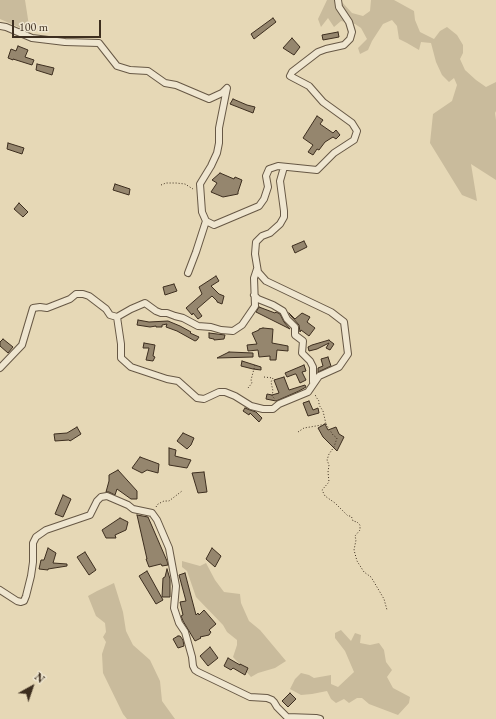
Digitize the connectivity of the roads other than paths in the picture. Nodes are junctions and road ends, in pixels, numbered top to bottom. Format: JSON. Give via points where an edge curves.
{"nodes":[{"id":1,"x":338,"y":0,"type":"edge"},
{"id":2,"x":0,"y":26,"type":"edge"},
{"id":3,"x":284,"y":167,"type":"junction"},
{"id":4,"x":206,"y":221,"type":"junction"},
{"id":5,"x":257,"y":267,"type":"junction"},
{"id":6,"x":188,"y":273,"type":"dead end"},
{"id":7,"x":254,"y":295,"type":"junction"},
{"id":8,"x":117,"y":317,"type":"junction"},
{"id":9,"x":0,"y":368,"type":"edge"},
{"id":10,"x":312,"y":384,"type":"junction"},
{"id":11,"x":0,"y":590,"type":"edge"},
{"id":12,"x":320,"y":719,"type":"edge"}],
"edges":[{"from":1,"to":3,"type":"street","via":[[339,7],[349,22],[352,32],[350,38],[344,45],[318,52],[290,76],[308,86],[323,102],[352,123],[357,131],[354,140],[334,153],[317,170]]},
{"from":2,"to":4,"type":"street","via":[[32,38],[99,43],[116,66],[148,71],[165,83],[209,99],[227,88],[217,153],[200,184],[202,212]]},
{"from":3,"to":4,"type":"street","via":[[269,169],[266,176],[268,187],[259,206],[214,225]]},
{"from":3,"to":5,"type":"street","via":[[280,181],[284,218],[256,242]]},
{"from":4,"to":6,"type":"street"},
{"from":5,"to":7,"type":"street"},
{"from":5,"to":10,"type":"street","via":[[266,281],[331,312],[344,322],[348,354],[339,367],[319,376]]},
{"from":7,"to":8,"type":"street","via":[[255,306],[242,325],[233,331],[198,326],[183,318],[161,313],[145,302]]},
{"from":7,"to":10,"type":"street","via":[[258,300],[283,311],[295,327],[295,335],[303,340],[302,353],[313,367]]},
{"from":8,"to":9,"type":"street","via":[[110,315],[89,296],[83,294],[76,294],[47,308],[33,308],[22,345]]},
{"from":8,"to":10,"type":"street","via":[[121,358],[131,367],[178,381],[197,398],[225,392],[251,406],[273,409],[308,392]]},
{"from":11,"to":12,"type":"street","via":[[17,602],[24,601],[31,576],[33,543],[36,537],[46,530],[90,515],[101,497],[107,496],[133,509],[152,513],[169,548],[176,586],[174,608],[185,632],[195,670],[250,697],[273,700],[287,717]]}]}
